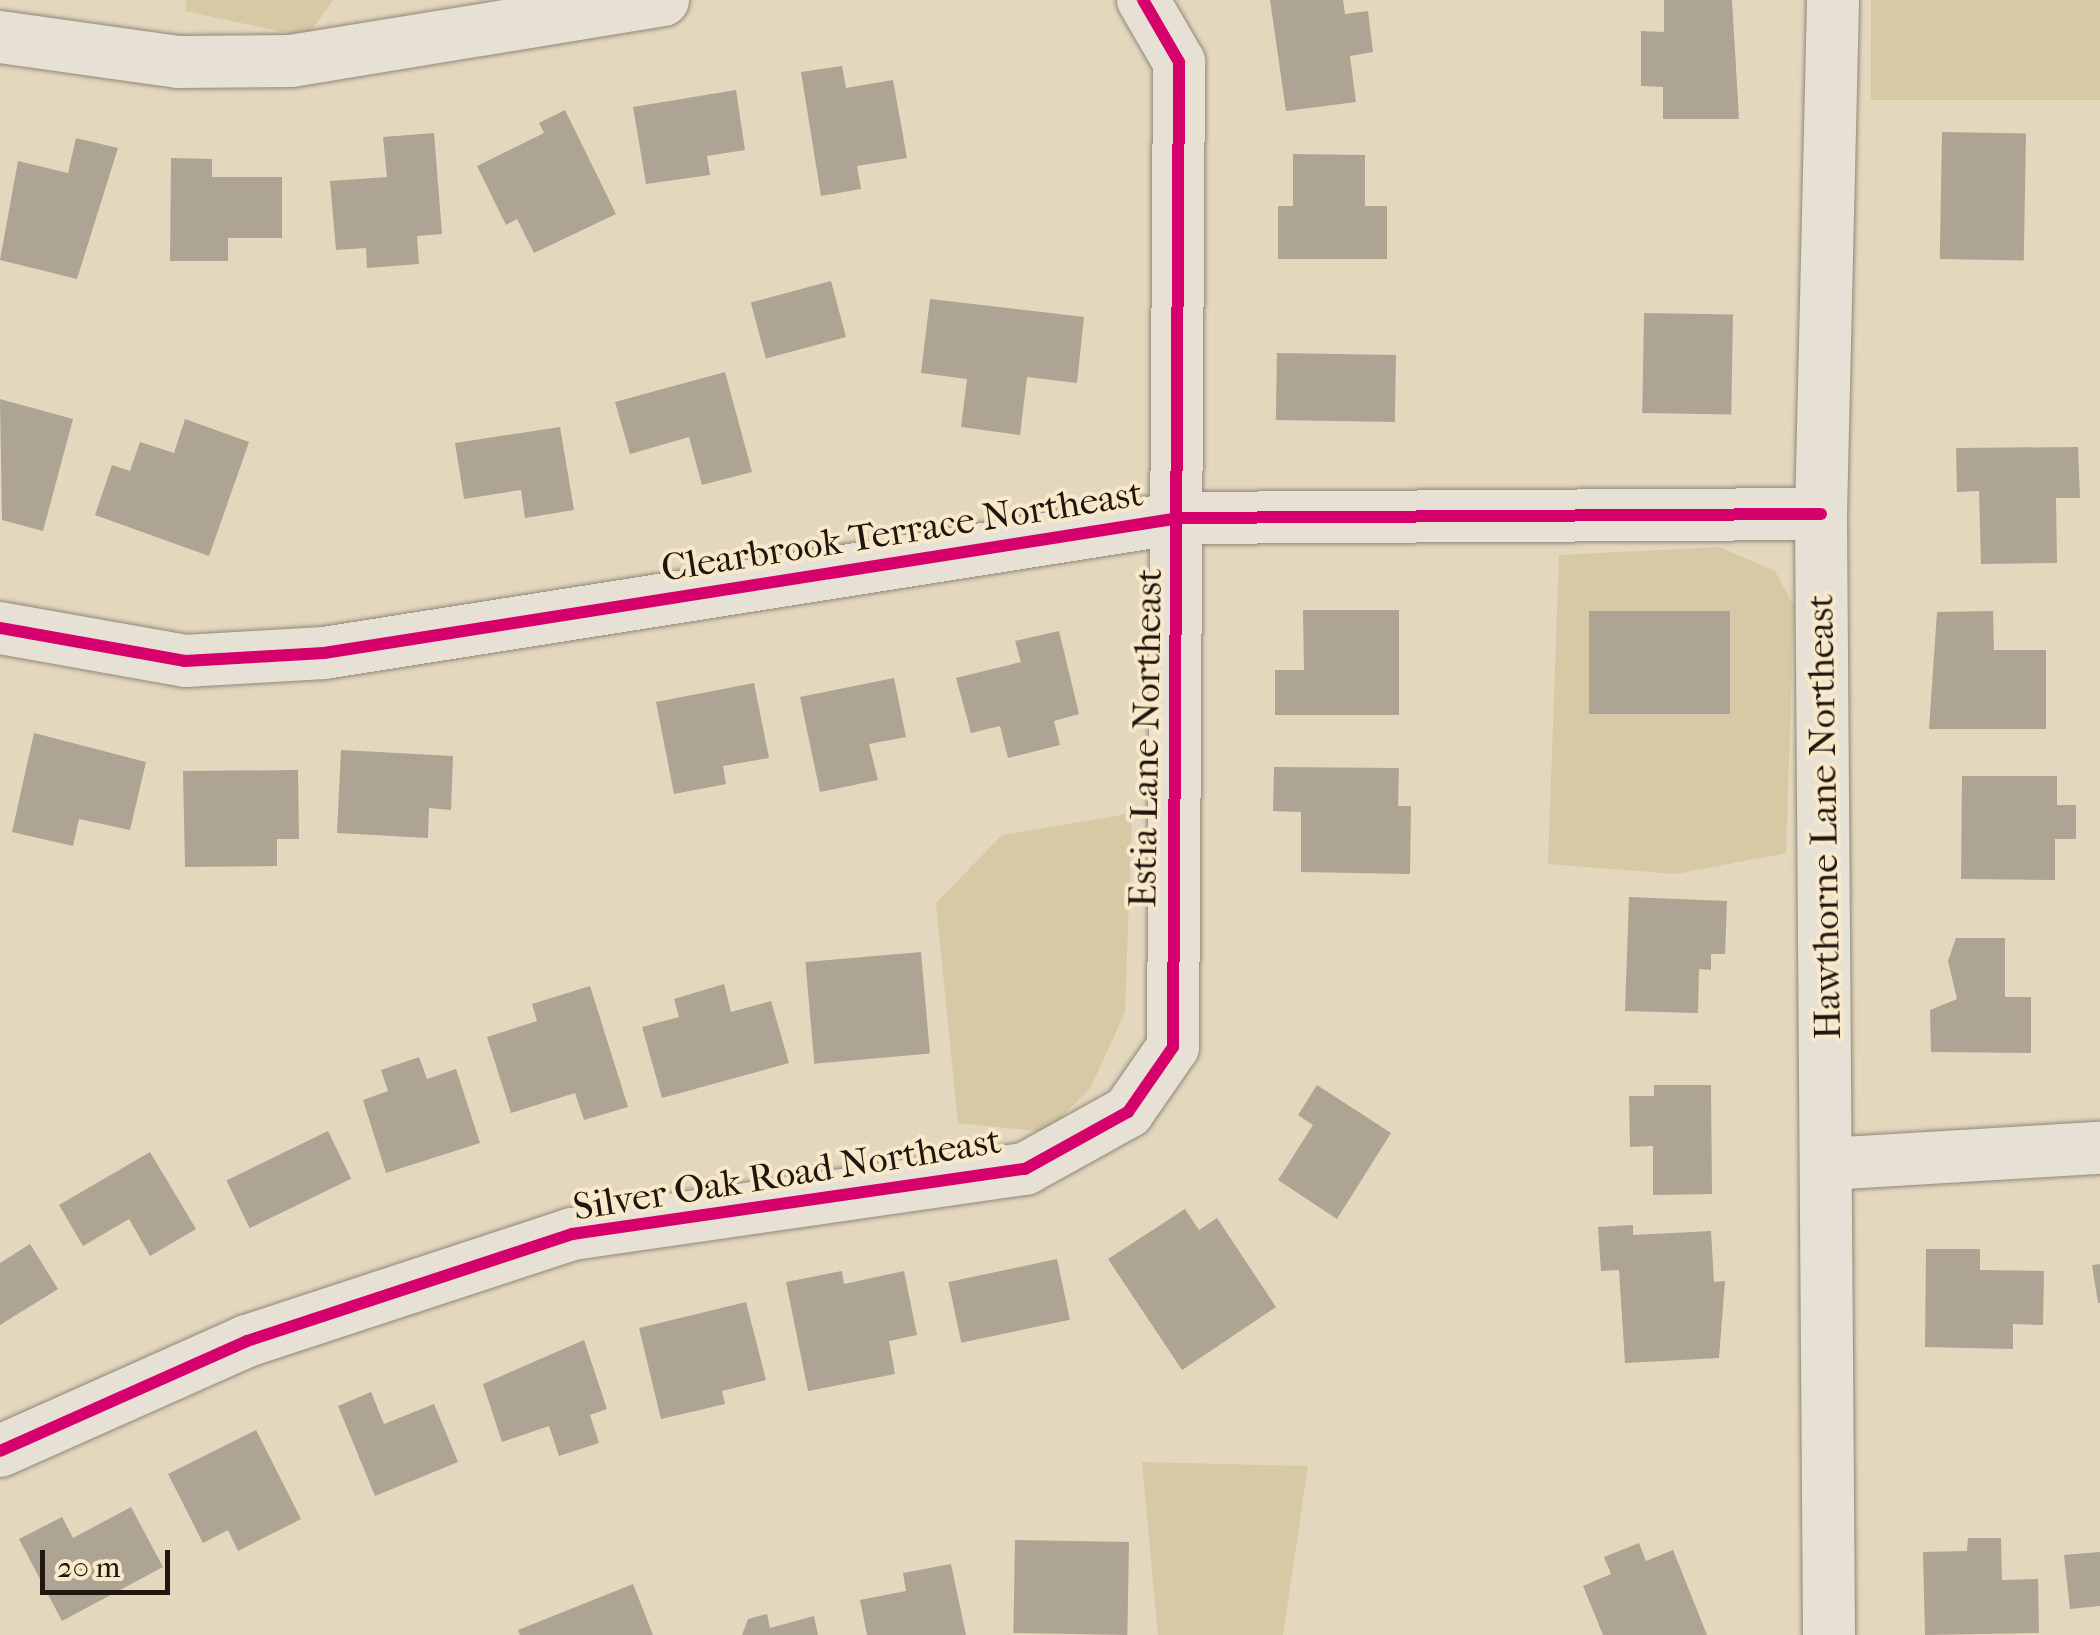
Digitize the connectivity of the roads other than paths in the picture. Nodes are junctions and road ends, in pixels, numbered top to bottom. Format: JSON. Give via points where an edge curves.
{"nodes":[{"id":1,"x":664,"y":0,"type":"edge"},
{"id":2,"x":1143,"y":0,"type":"edge"},
{"id":3,"x":1833,"y":0,"type":"edge"},
{"id":4,"x":0,"y":37,"type":"edge"},
{"id":5,"x":1821,"y":514,"type":"junction"},
{"id":6,"x":1179,"y":518,"type":"junction"},
{"id":7,"x":0,"y":628,"type":"edge"},
{"id":8,"x":1128,"y":1112,"type":"joint"},
{"id":9,"x":2100,"y":1148,"type":"edge"},
{"id":10,"x":1828,"y":1164,"type":"junction"},
{"id":11,"x":0,"y":1451,"type":"edge"},
{"id":12,"x":1829,"y":1635,"type":"edge"}],
"edges":[{"from":1,"to":4,"type":"street","via":[[292,62],[178,62]]},
{"from":2,"to":6,"type":"street","name":"Estia Lane Northeast","via":[[1179,62]]},
{"from":3,"to":5,"type":"street","name":"Hawthorne Lane Northeast"},
{"from":5,"to":6,"type":"street","name":"Clearbrook Terrace Northeast"},
{"from":5,"to":10,"type":"street","name":"Hawthorne Lane Northeast"},
{"from":6,"to":7,"type":"street","name":"Clearbrook Terrace Northeast","via":[[324,653],[185,661]]},
{"from":6,"to":8,"type":"street","name":"Estia Lane Northeast","via":[[1173,1047]]},
{"from":8,"to":11,"type":"street","name":"Silver Oak Road Northeast","via":[[1025,1169],[572,1234],[246,1341]]},
{"from":9,"to":10,"type":"street"},
{"from":10,"to":12,"type":"street","name":"Hawthorne Lane Northeast"}]}
